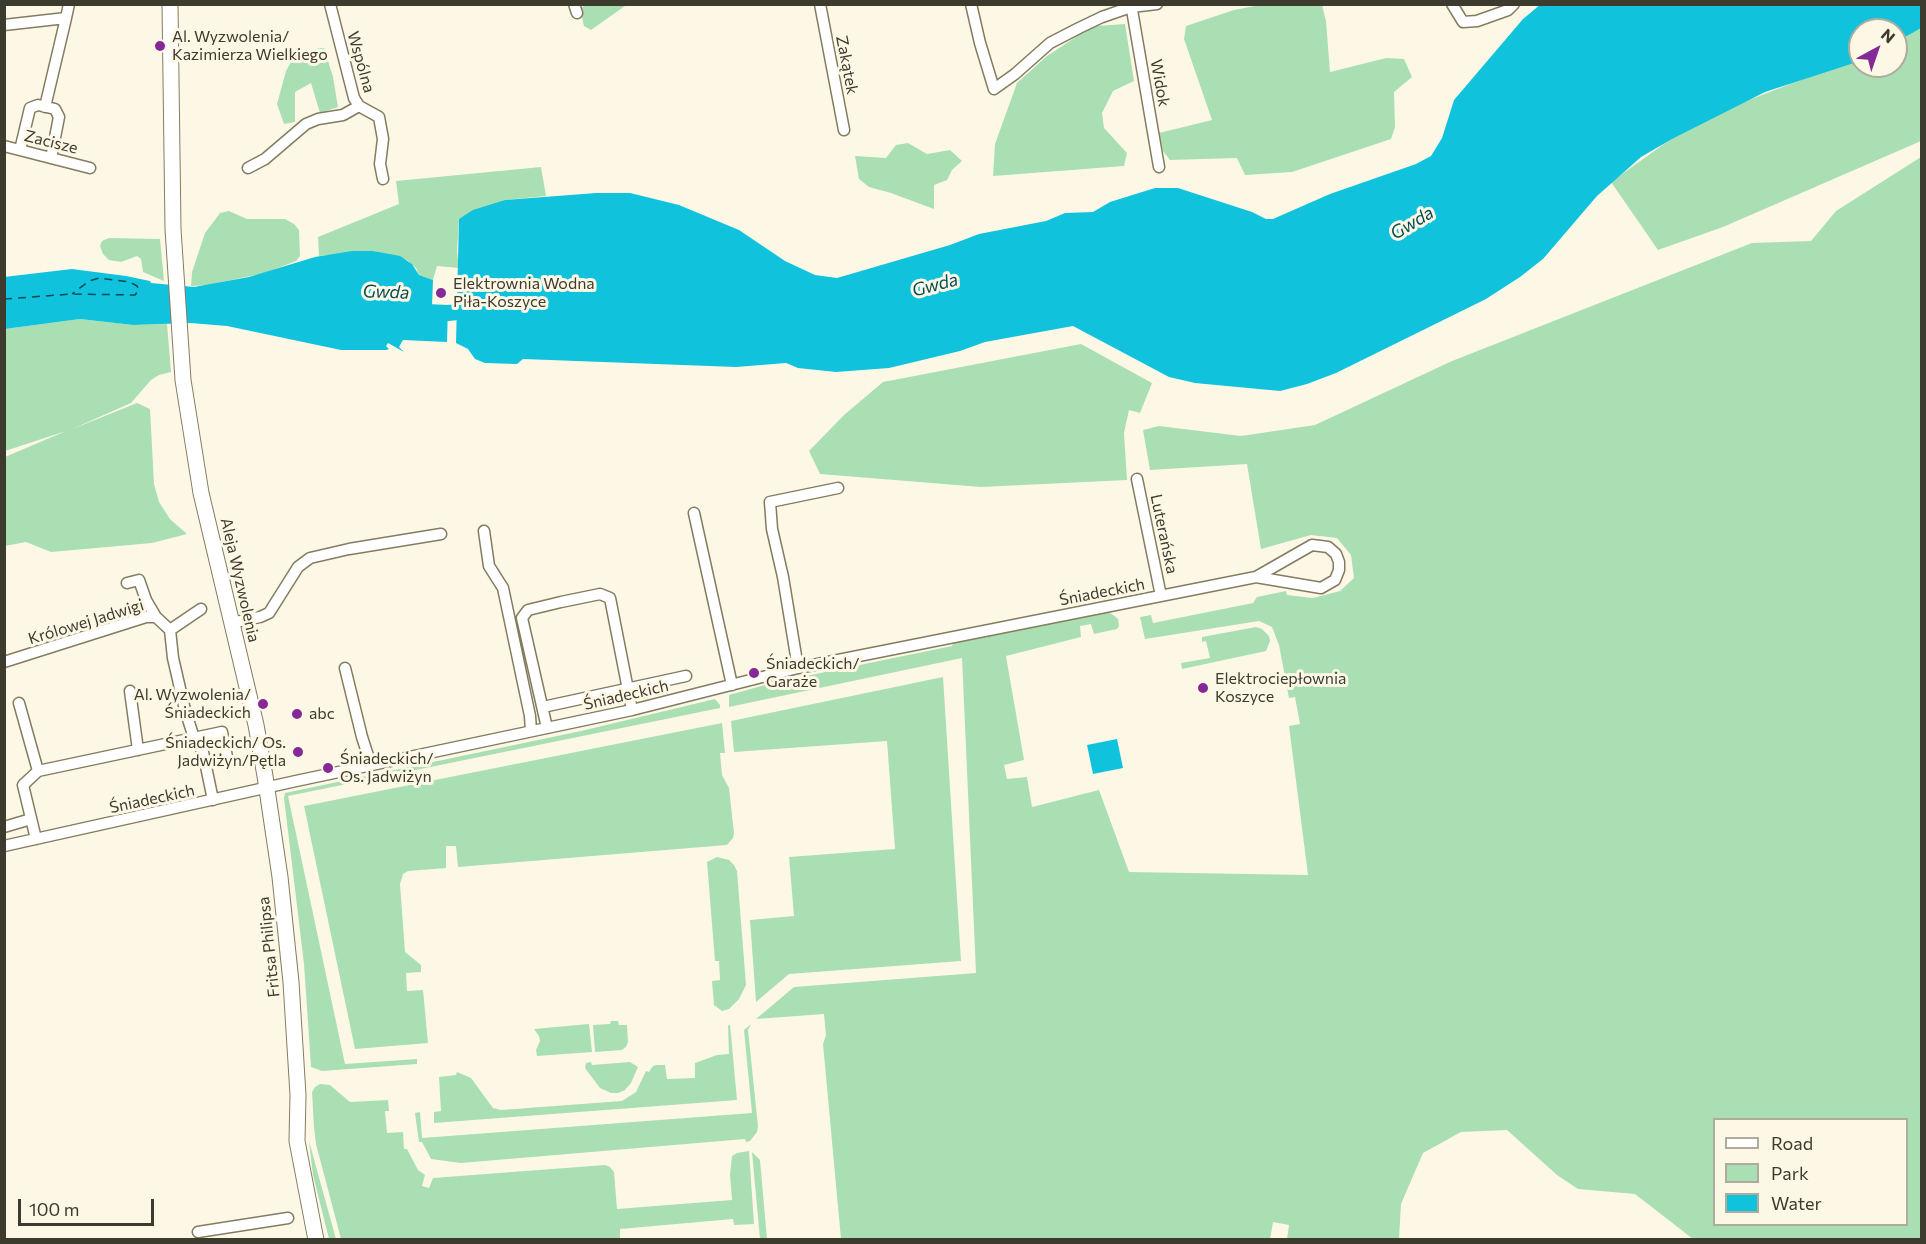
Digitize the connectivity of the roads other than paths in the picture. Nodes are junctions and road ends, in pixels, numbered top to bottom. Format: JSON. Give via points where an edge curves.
{"nodes":[{"id":1,"x":69,"y":4,"type":"edge"},
{"id":2,"x":170,"y":4,"type":"edge"},
{"id":3,"x":330,"y":4,"type":"edge"},
{"id":4,"x":820,"y":4,"type":"edge"},
{"id":5,"x":971,"y":4,"type":"edge"},
{"id":6,"x":1157,"y":4,"type":"edge"},
{"id":7,"x":1452,"y":4,"type":"edge"},
{"id":8,"x":1514,"y":4,"type":"edge"},
{"id":9,"x":1131,"y":6,"type":"edge"},
{"id":10,"x":66,"y":18,"type":"junction"},
{"id":11,"x":4,"y":25,"type":"edge"},
{"id":12,"x":359,"y":106,"type":"junction"},
{"id":13,"x":45,"y":107,"type":"junction"},
{"id":14,"x":844,"y":130,"type":"dead end"},
{"id":15,"x":4,"y":146,"type":"edge"},
{"id":16,"x":20,"y":150,"type":"junction"},
{"id":17,"x":51,"y":158,"type":"junction"},
{"id":18,"x":1159,"y":167,"type":"dead end"},
{"id":19,"x":90,"y":168,"type":"dead end"},
{"id":20,"x":248,"y":168,"type":"dead end"},
{"id":21,"x":382,"y":179,"type":"dead end"},
{"id":22,"x":1137,"y":479,"type":"dead end"},
{"id":23,"x":838,"y":488,"type":"dead end"},
{"id":24,"x":694,"y":513,"type":"dead end"},
{"id":25,"x":484,"y":531,"type":"dead end"},
{"id":26,"x":441,"y":534,"type":"dead end"},
{"id":27,"x":1256,"y":577,"type":"junction"},
{"id":28,"x":127,"y":583,"type":"dead end"},
{"id":29,"x":1161,"y":596,"type":"junction"},
{"id":30,"x":201,"y":609,"type":"dead end"},
{"id":31,"x":156,"y":617,"type":"junction"},
{"id":32,"x":231,"y":623,"type":"junction"},
{"id":33,"x":170,"y":630,"type":"junction"},
{"id":34,"x":4,"y":662,"type":"edge"},
{"id":35,"x":345,"y":668,"type":"dead end"},
{"id":36,"x":798,"y":668,"type":"junction"},
{"id":37,"x":687,"y":676,"type":"dead end"},
{"id":38,"x":732,"y":685,"type":"junction"},
{"id":39,"x":627,"y":689,"type":"junction"},
{"id":40,"x":130,"y":690,"type":"dead end"},
{"id":41,"x":19,"y":703,"type":"dead end"},
{"id":42,"x":543,"y":707,"type":"junction"},
{"id":43,"x":632,"y":710,"type":"junction"},
{"id":44,"x":547,"y":728,"type":"junction"},
{"id":45,"x":531,"y":731,"type":"junction"},
{"id":46,"x":194,"y":738,"type":"junction"},
{"id":47,"x":138,"y":750,"type":"junction"},
{"id":48,"x":228,"y":762,"type":"dead end"},
{"id":49,"x":371,"y":765,"type":"junction"},
{"id":50,"x":38,"y":771,"type":"junction"},
{"id":51,"x":267,"y":788,"type":"junction"},
{"id":52,"x":213,"y":801,"type":"junction"},
{"id":53,"x":31,"y":819,"type":"junction"},
{"id":54,"x":4,"y":826,"type":"edge"},
{"id":55,"x":36,"y":839,"type":"junction"},
{"id":56,"x":4,"y":846,"type":"edge"},
{"id":57,"x":298,"y":1103,"type":"junction"},
{"id":58,"x":288,"y":1218,"type":"dead end"},
{"id":59,"x":198,"y":1232,"type":"dead end"},
{"id":60,"x":316,"y":1239,"type":"edge"},
{"id":61,"x":326,"y":1239,"type":"edge"}],
"edges":[{"from":1,"to":10,"type":"street"},
{"from":2,"to":32,"type":"street","name":"Aleja Wyzwolenia","via":[[175,274],[183,380],[199,482]]},
{"from":3,"to":12,"type":"street","name":"Wspólna"},
{"from":4,"to":14,"type":"street","name":"Zakątek"},
{"from":5,"to":9,"type":"street","via":[[994,90],[1050,43]]},
{"from":6,"to":9,"type":"street"},
{"from":7,"to":8,"type":"street","via":[[1463,22],[1508,10]]},
{"from":9,"to":18,"type":"street","name":"Widok"},
{"from":10,"to":11,"type":"street"},
{"from":10,"to":13,"type":"street"},
{"from":12,"to":20,"type":"street","name":"Wspólna","via":[[343,115],[306,124],[265,159]]},
{"from":12,"to":21,"type":"street","via":[[379,117]]},
{"from":13,"to":16,"type":"street","via":[[30,108]]},
{"from":13,"to":17,"type":"street","via":[[55,109],[59,117]]},
{"from":15,"to":16,"type":"street","name":"Zacisze"},
{"from":16,"to":17,"type":"street","name":"Zacisze"},
{"from":17,"to":19,"type":"street","name":"Zacisze"},
{"from":22,"to":29,"type":"street","name":"Luterańska"},
{"from":23,"to":36,"type":"street","via":[[770,502]]},
{"from":24,"to":38,"type":"street"},
{"from":25,"to":45,"type":"street","via":[[489,566],[503,588]]},
{"from":26,"to":32,"type":"street","via":[[313,557],[298,567],[269,613]]},
{"from":27,"to":27,"type":"street","via":[[1321,588],[1335,580],[1339,562],[1328,547],[1312,545]]},
{"from":27,"to":29,"type":"street","name":"Śniadeckich"},
{"from":28,"to":31,"type":"street","via":[[139,580]]},
{"from":29,"to":36,"type":"street","name":"Śniadeckich"},
{"from":30,"to":33,"type":"street"},
{"from":31,"to":33,"type":"street","name":"Królowej Jadwigi"},
{"from":31,"to":34,"type":"street","name":"Królowej Jadwigi"},
{"from":32,"to":51,"type":"street","name":"Aleja Wyzwolenia"},
{"from":33,"to":46,"type":"street","via":[[173,658]]},
{"from":35,"to":49,"type":"street"},
{"from":36,"to":38,"type":"street","name":"Śniadeckich"},
{"from":37,"to":39,"type":"street"},
{"from":38,"to":43,"type":"street","name":"Śniadeckich"},
{"from":39,"to":42,"type":"street"},
{"from":39,"to":42,"type":"street","via":[[610,598],[597,594],[535,607],[525,611],[522,618]]},
{"from":39,"to":43,"type":"street"},
{"from":40,"to":47,"type":"street"},
{"from":41,"to":50,"type":"street"},
{"from":42,"to":44,"type":"street"},
{"from":43,"to":44,"type":"street","name":"Śniadeckich"},
{"from":44,"to":45,"type":"street","name":"Śniadeckich"},
{"from":45,"to":49,"type":"street","name":"Śniadeckich"},
{"from":46,"to":47,"type":"street"},
{"from":46,"to":48,"type":"street","via":[[222,732]]},
{"from":46,"to":52,"type":"street","via":[[203,752]]},
{"from":47,"to":50,"type":"street"},
{"from":49,"to":51,"type":"street","name":"Śniadeckich"},
{"from":50,"to":53,"type":"street","via":[[23,785]]},
{"from":51,"to":52,"type":"street","name":"Śniadeckich"},
{"from":51,"to":57,"type":"street","name":"Fritsa Philipsa","via":[[288,953]]},
{"from":52,"to":55,"type":"street","name":"Śniadeckich"},
{"from":53,"to":54,"type":"street"},
{"from":53,"to":55,"type":"street"},
{"from":55,"to":56,"type":"street","name":"Śniadeckich"},
{"from":57,"to":60,"type":"street","name":"Fritsa Philipsa","via":[[298,1152]]},
{"from":57,"to":61,"type":"street","name":"Fritsa Philipsa","via":[[308,1167]]},
{"from":58,"to":59,"type":"street"}]}
